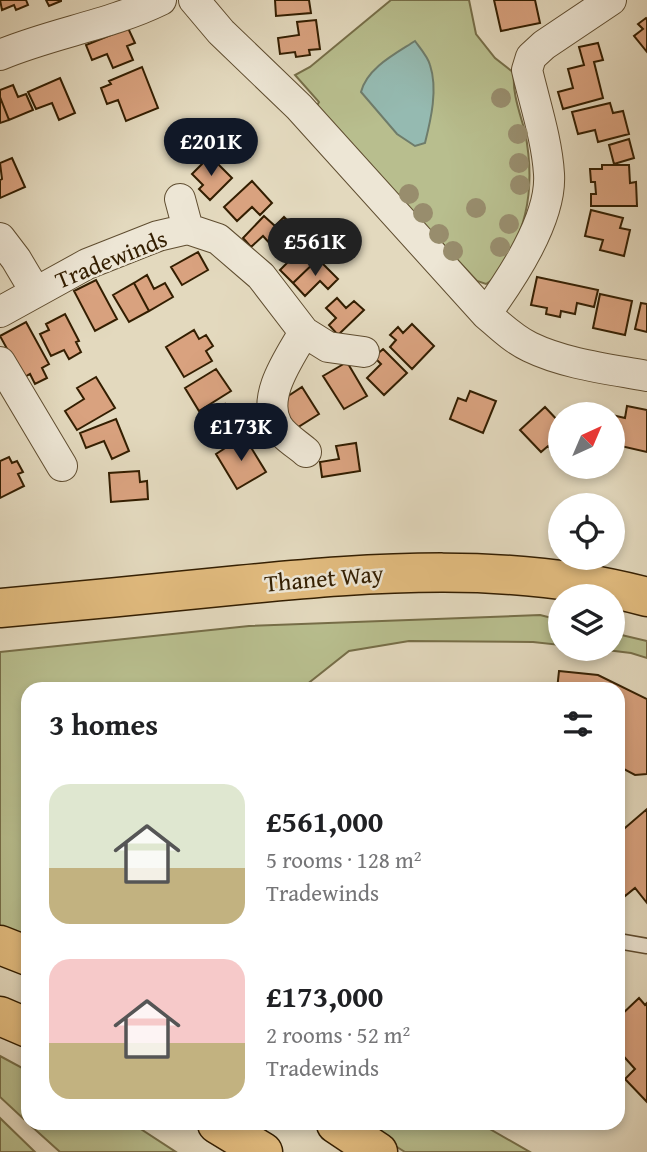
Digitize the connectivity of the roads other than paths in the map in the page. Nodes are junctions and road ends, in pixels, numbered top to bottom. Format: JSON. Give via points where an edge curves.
{"nodes":[{"id":1,"x":194,"y":0,"type":"edge"},
{"id":2,"x":611,"y":0,"type":"edge"},
{"id":3,"x":151,"y":2,"type":"edge"},
{"id":4,"x":0,"y":55,"type":"edge"},
{"id":5,"x":180,"y":199,"type":"dead end"},
{"id":6,"x":188,"y":229,"type":"junction"},
{"id":7,"x":0,"y":238,"type":"edge"},
{"id":8,"x":35,"y":291,"type":"junction"},
{"id":9,"x":0,"y":312,"type":"edge"},
{"id":10,"x":486,"y":314,"type":"junction"},
{"id":11,"x":304,"y":332,"type":"junction"},
{"id":12,"x":364,"y":352,"type":"dead end"},
{"id":13,"x":0,"y":362,"type":"edge"},
{"id":14,"x":647,"y":376,"type":"edge"},
{"id":15,"x":306,"y":452,"type":"dead end"},
{"id":16,"x":62,"y":466,"type":"dead end"},
{"id":17,"x":647,"y":597,"type":"edge"},
{"id":18,"x":0,"y":608,"type":"edge"},
{"id":19,"x":625,"y":942,"type":"edge"},
{"id":20,"x":0,"y":945,"type":"edge"},
{"id":21,"x":647,"y":946,"type":"edge"},
{"id":22,"x":21,"y":953,"type":"edge"},
{"id":23,"x":0,"y":1016,"type":"edge"},
{"id":24,"x":21,"y":1025,"type":"edge"},
{"id":25,"x":227,"y":1130,"type":"edge"},
{"id":26,"x":345,"y":1130,"type":"edge"},
{"id":27,"x":263,"y":1152,"type":"edge"},
{"id":28,"x":378,"y":1152,"type":"edge"}],
"edges":[{"from":1,"to":10,"type":"street","via":[[299,107]]},
{"from":2,"to":10,"type":"street","via":[[531,57],[527,70],[550,176],[530,246]]},
{"from":3,"to":4,"type":"street"},
{"from":5,"to":6,"type":"street","name":"Tradewinds"},
{"from":6,"to":8,"type":"street","name":"Tradewinds","via":[[87,264]]},
{"from":6,"to":11,"type":"street","name":"Tradewinds","via":[[218,239],[261,276]]},
{"from":7,"to":8,"type":"street","name":"Tradewinds"},
{"from":8,"to":9,"type":"street","name":"Tradewinds"},
{"from":10,"to":14,"type":"street","via":[[533,349]]},
{"from":11,"to":12,"type":"street","name":"Tradewinds","via":[[328,347]]},
{"from":11,"to":15,"type":"street","via":[[274,392],[272,411],[277,426]]},
{"from":13,"to":16,"type":"street"},
{"from":17,"to":18,"type":"main road","name":"Thanet Way","via":[[531,577],[400,572]]},
{"from":19,"to":21,"type":"lane"},
{"from":20,"to":22,"type":"main road"},
{"from":23,"to":24,"type":"main road"},
{"from":25,"to":27,"type":"main road"},
{"from":26,"to":28,"type":"main road"}]}
